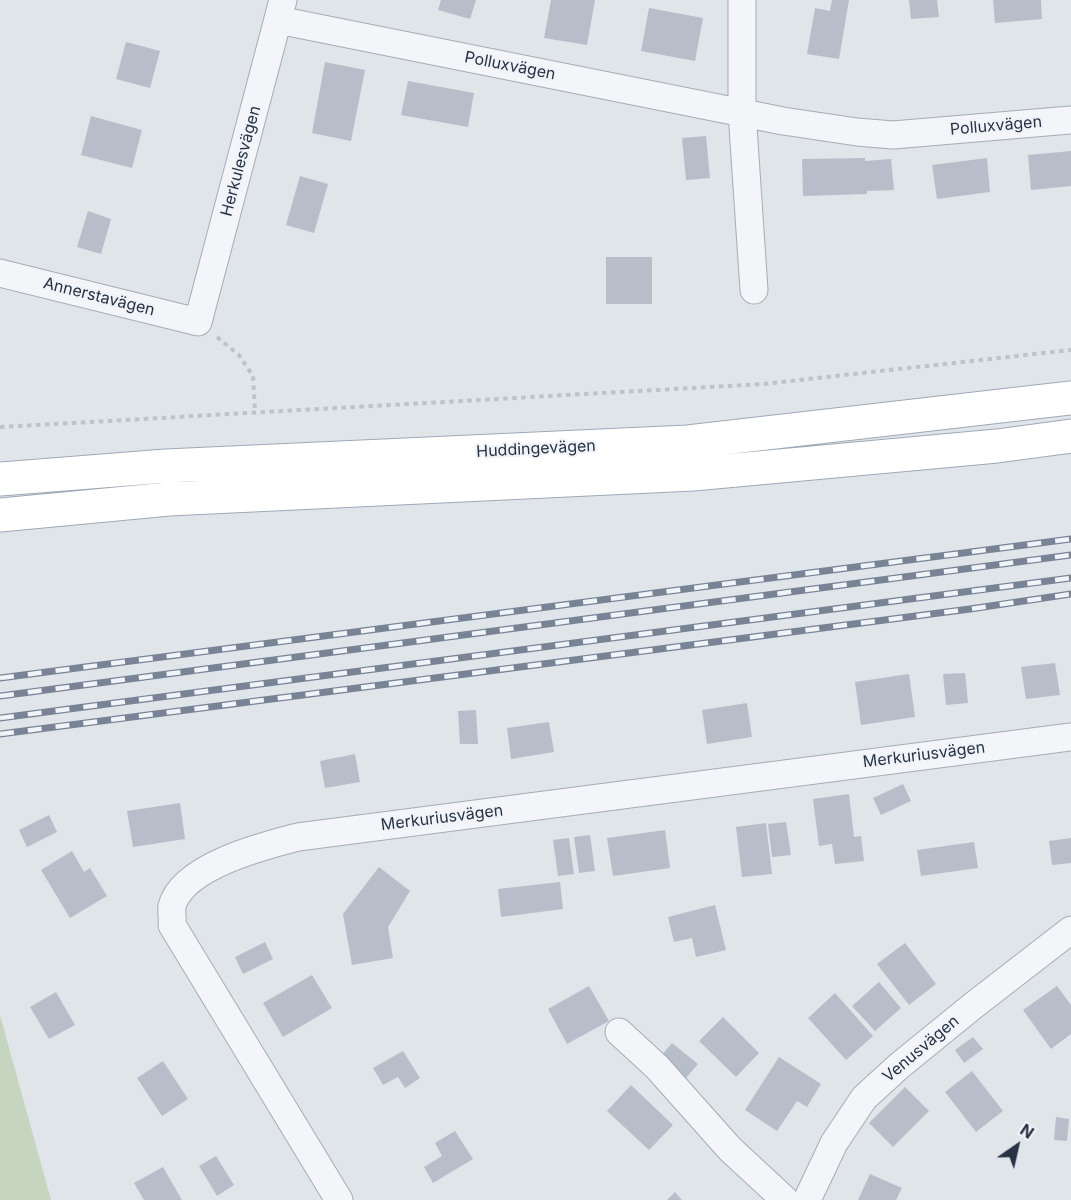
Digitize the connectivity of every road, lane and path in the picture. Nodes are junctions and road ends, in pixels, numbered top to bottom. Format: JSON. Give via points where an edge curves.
{"nodes":[{"id":1,"x":742,"y":0,"type":"edge"},
{"id":2,"x":281,"y":10,"type":"edge"},
{"id":3,"x":742,"y":112,"type":"junction"},
{"id":4,"x":1071,"y":120,"type":"edge"},
{"id":5,"x":0,"y":273,"type":"edge"},
{"id":6,"x":754,"y":290,"type":"dead end"},
{"id":7,"x":198,"y":322,"type":"junction"},
{"id":8,"x":1071,"y":350,"type":"edge"},
{"id":9,"x":1071,"y":398,"type":"edge"},
{"id":10,"x":255,"y":412,"type":"junction"},
{"id":11,"x":0,"y":427,"type":"edge"},
{"id":12,"x":1071,"y":436,"type":"edge"},
{"id":13,"x":0,"y":479,"type":"edge"},
{"id":14,"x":0,"y":515,"type":"edge"},
{"id":15,"x":1071,"y":737,"type":"edge"},
{"id":16,"x":1071,"y":930,"type":"edge"},
{"id":17,"x":619,"y":1032,"type":"dead end"},
{"id":18,"x":339,"y":1200,"type":"edge"},
{"id":19,"x":785,"y":1200,"type":"edge"},
{"id":20,"x":807,"y":1200,"type":"edge"}],
"edges":[{"from":1,"to":3,"type":"street"},
{"from":2,"to":3,"type":"street","name":"Polluxvägen"},
{"from":2,"to":7,"type":"street","name":"Herkulesvägen"},
{"from":3,"to":4,"type":"street","name":"Polluxvägen","via":[[846,131],[893,135]]},
{"from":3,"to":6,"type":"street"},
{"from":5,"to":7,"type":"street","name":"Annerstavägen"},
{"from":7,"to":10,"type":"path","via":[[239,354],[253,376]]},
{"from":8,"to":10,"type":"path","via":[[763,384]]},
{"from":9,"to":13,"type":"main road","name":"Huddingevägen","via":[[687,442],[166,466]]},
{"from":10,"to":11,"type":"path"},
{"from":12,"to":14,"type":"main road","name":"Huddingevägen","via":[[693,474],[169,500]]},
{"from":15,"to":18,"type":"street","name":"Merkuriusvägen","via":[[298,837],[239,853],[203,873],[182,888],[172,907],[172,925]]},
{"from":16,"to":20,"type":"street","name":"Venusvägen","via":[[965,1011],[864,1098],[834,1143]]},
{"from":17,"to":19,"type":"street","via":[[657,1067],[730,1149]]}]}
